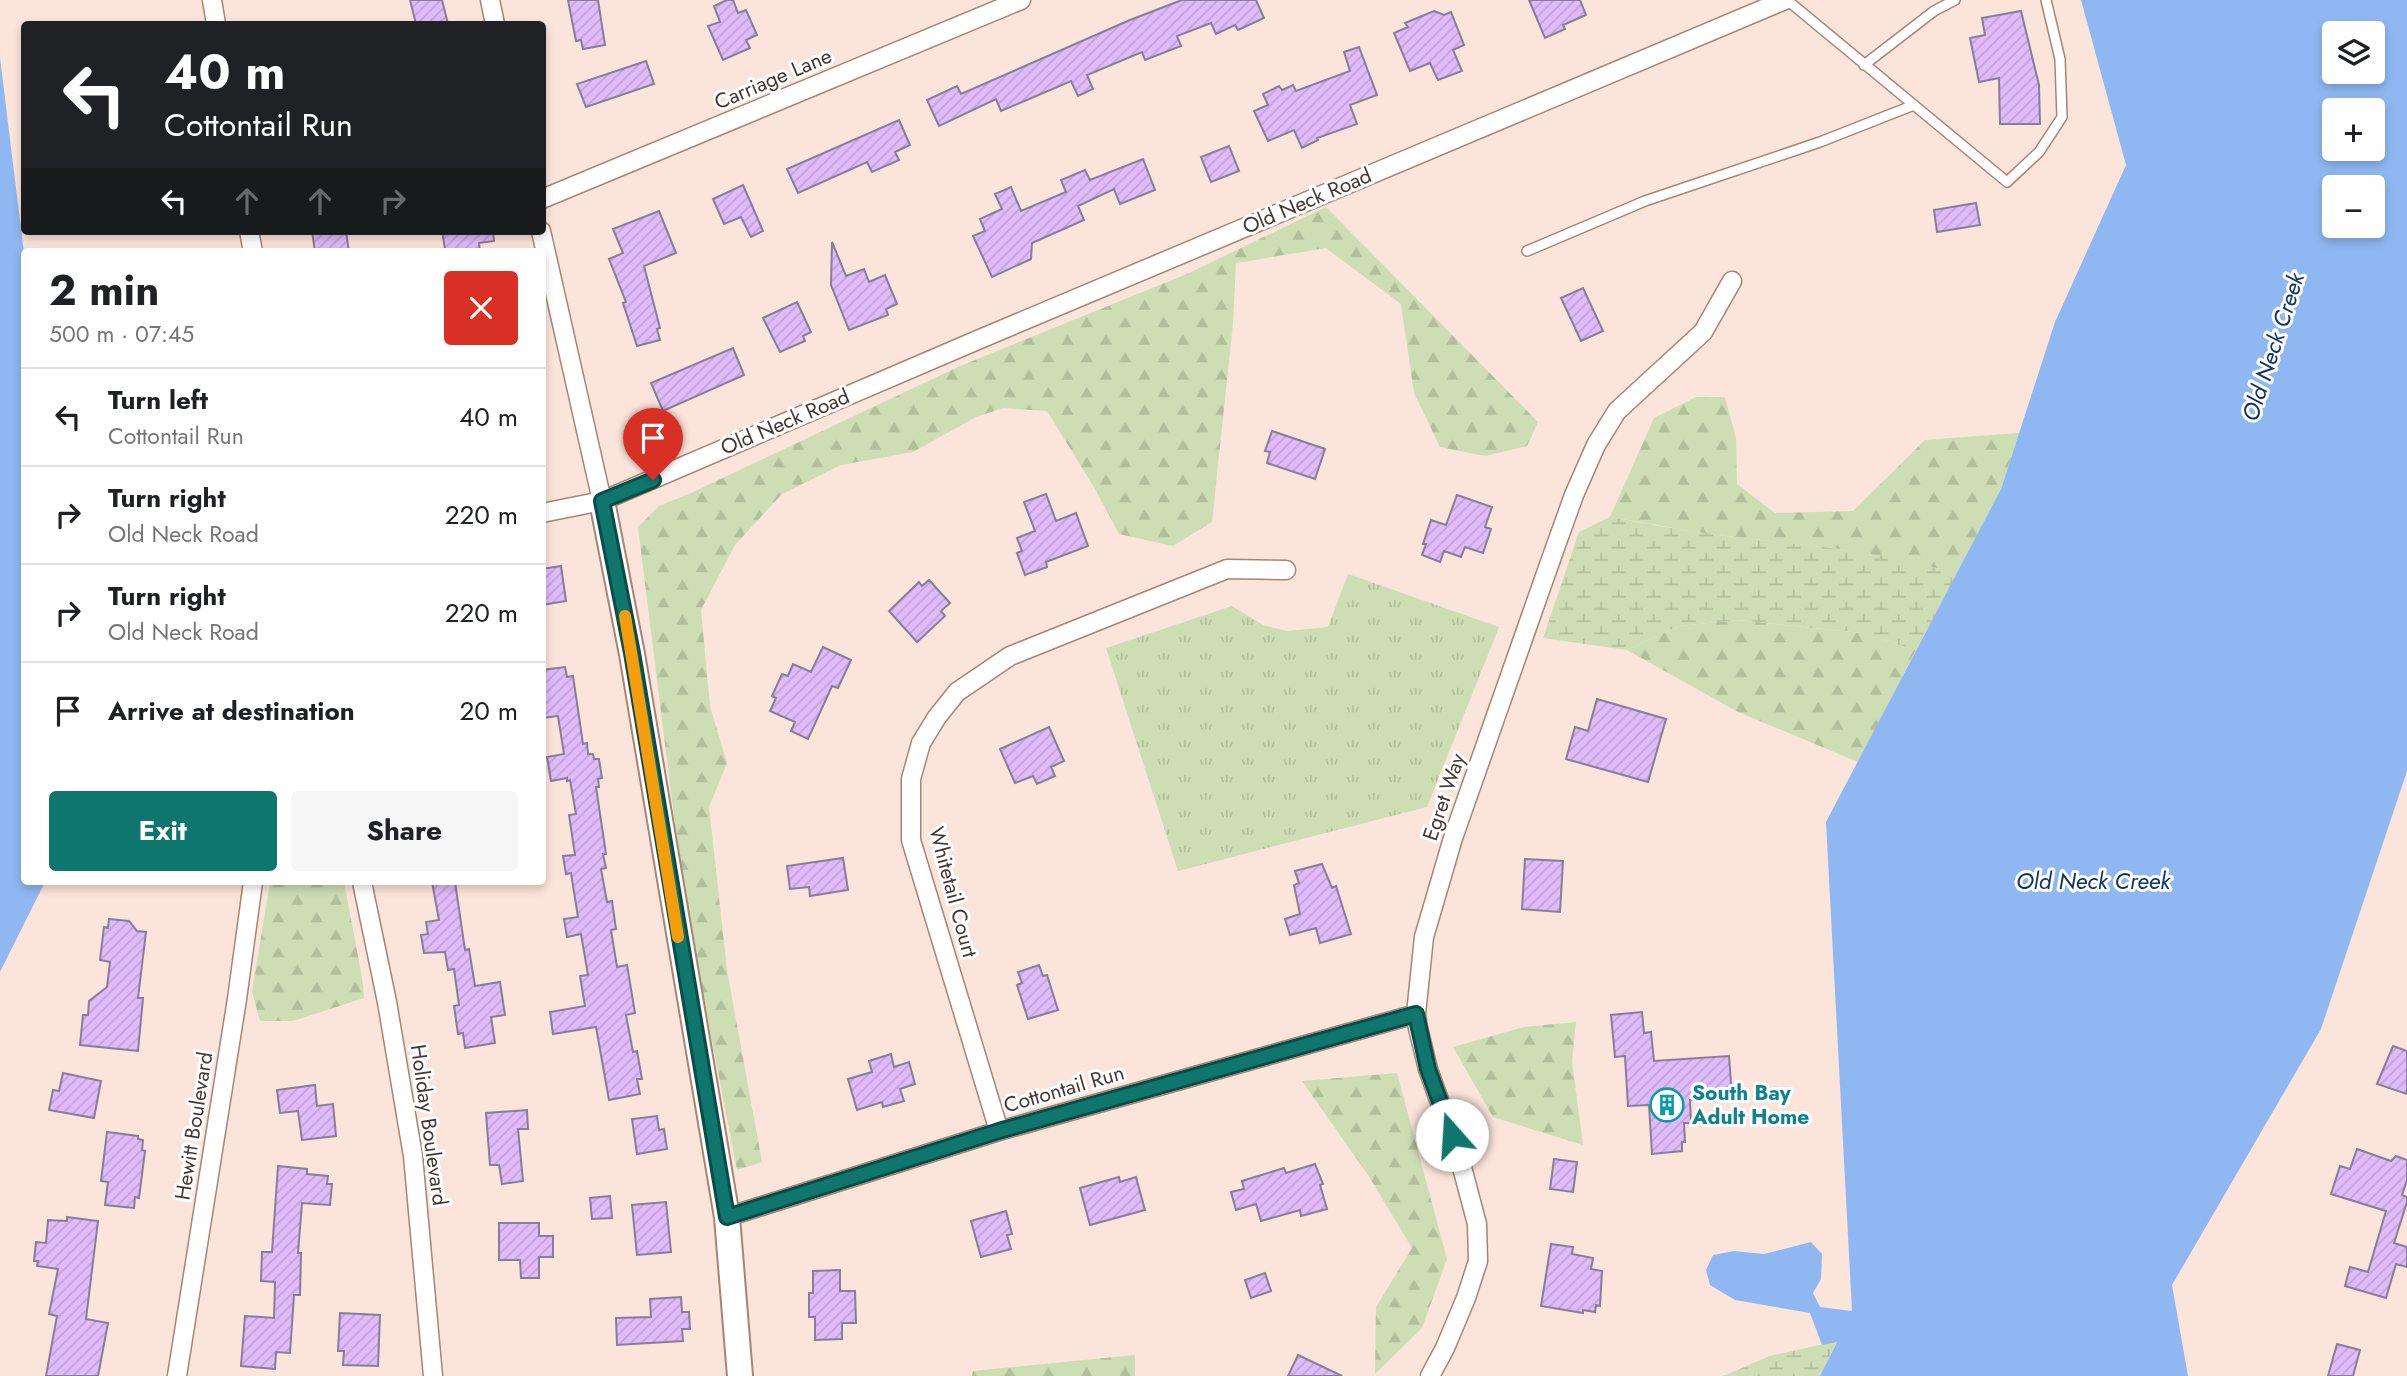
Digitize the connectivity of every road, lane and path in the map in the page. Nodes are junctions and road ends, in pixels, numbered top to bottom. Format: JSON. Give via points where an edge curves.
{"nodes":[{"id":1,"x":212,"y":0,"type":"edge"},
{"id":2,"x":490,"y":0,"type":"edge"},
{"id":3,"x":1021,"y":0,"type":"edge"},
{"id":4,"x":1786,"y":0,"type":"edge"},
{"id":5,"x":1955,"y":0,"type":"edge"},
{"id":6,"x":2046,"y":0,"type":"edge"},
{"id":7,"x":216,"y":21,"type":"edge"},
{"id":8,"x":494,"y":21,"type":"edge"},
{"id":9,"x":1864,"y":65,"type":"junction"},
{"id":10,"x":1914,"y":105,"type":"junction"},
{"id":11,"x":546,"y":197,"type":"edge"},
{"id":12,"x":1527,"y":251,"type":"dead end"},
{"id":13,"x":546,"y":253,"type":"edge"},
{"id":14,"x":1732,"y":281,"type":"dead end"},
{"id":15,"x":602,"y":501,"type":"junction"},
{"id":16,"x":546,"y":512,"type":"edge"},
{"id":17,"x":1286,"y":570,"type":"dead end"},
{"id":18,"x":253,"y":885,"type":"edge"},
{"id":19,"x":363,"y":885,"type":"edge"},
{"id":20,"x":1416,"y":1014,"type":"junction"},
{"id":21,"x":999,"y":1131,"type":"junction"},
{"id":22,"x":727,"y":1217,"type":"junction"},
{"id":23,"x":177,"y":1376,"type":"edge"},
{"id":24,"x":432,"y":1376,"type":"edge"},
{"id":25,"x":740,"y":1376,"type":"edge"},
{"id":26,"x":1430,"y":1376,"type":"edge"}],
"edges":[{"from":1,"to":7,"type":"street"},
{"from":2,"to":8,"type":"street"},
{"from":3,"to":11,"type":"street","name":"Carriage Lane"},
{"from":4,"to":9,"type":"lane"},
{"from":4,"to":15,"type":"street","name":"Old Neck Road"},
{"from":5,"to":9,"type":"lane"},
{"from":6,"to":10,"type":"lane","via":[[2060,59],[2062,117],[2039,152],[2007,182]]},
{"from":9,"to":10,"type":"lane"},
{"from":10,"to":12,"type":"lane","via":[[1645,201]]},
{"from":13,"to":15,"type":"street"},
{"from":14,"to":20,"type":"street","name":"Egret Way","via":[[1703,332],[1617,411],[1574,495],[1453,838],[1424,937]]},
{"from":15,"to":16,"type":"street","name":"Old Neck Road"},
{"from":15,"to":22,"type":"street"},
{"from":17,"to":21,"type":"street","name":"Whitetail Court","via":[[1227,569],[1010,656],[957,692],[921,743],[911,779],[911,840]]},
{"from":18,"to":23,"type":"street","name":"Hewitt Boulevard"},
{"from":19,"to":24,"type":"street","name":"Holiday Boulevard","via":[[413,1156]]},
{"from":20,"to":21,"type":"street","name":"Cottontail Run"},
{"from":20,"to":26,"type":"street","name":"Egret Way","via":[[1428,1069],[1477,1224],[1478,1261],[1446,1348]]},
{"from":21,"to":22,"type":"street","name":"Cottontail Run"},
{"from":22,"to":25,"type":"street"}]}
